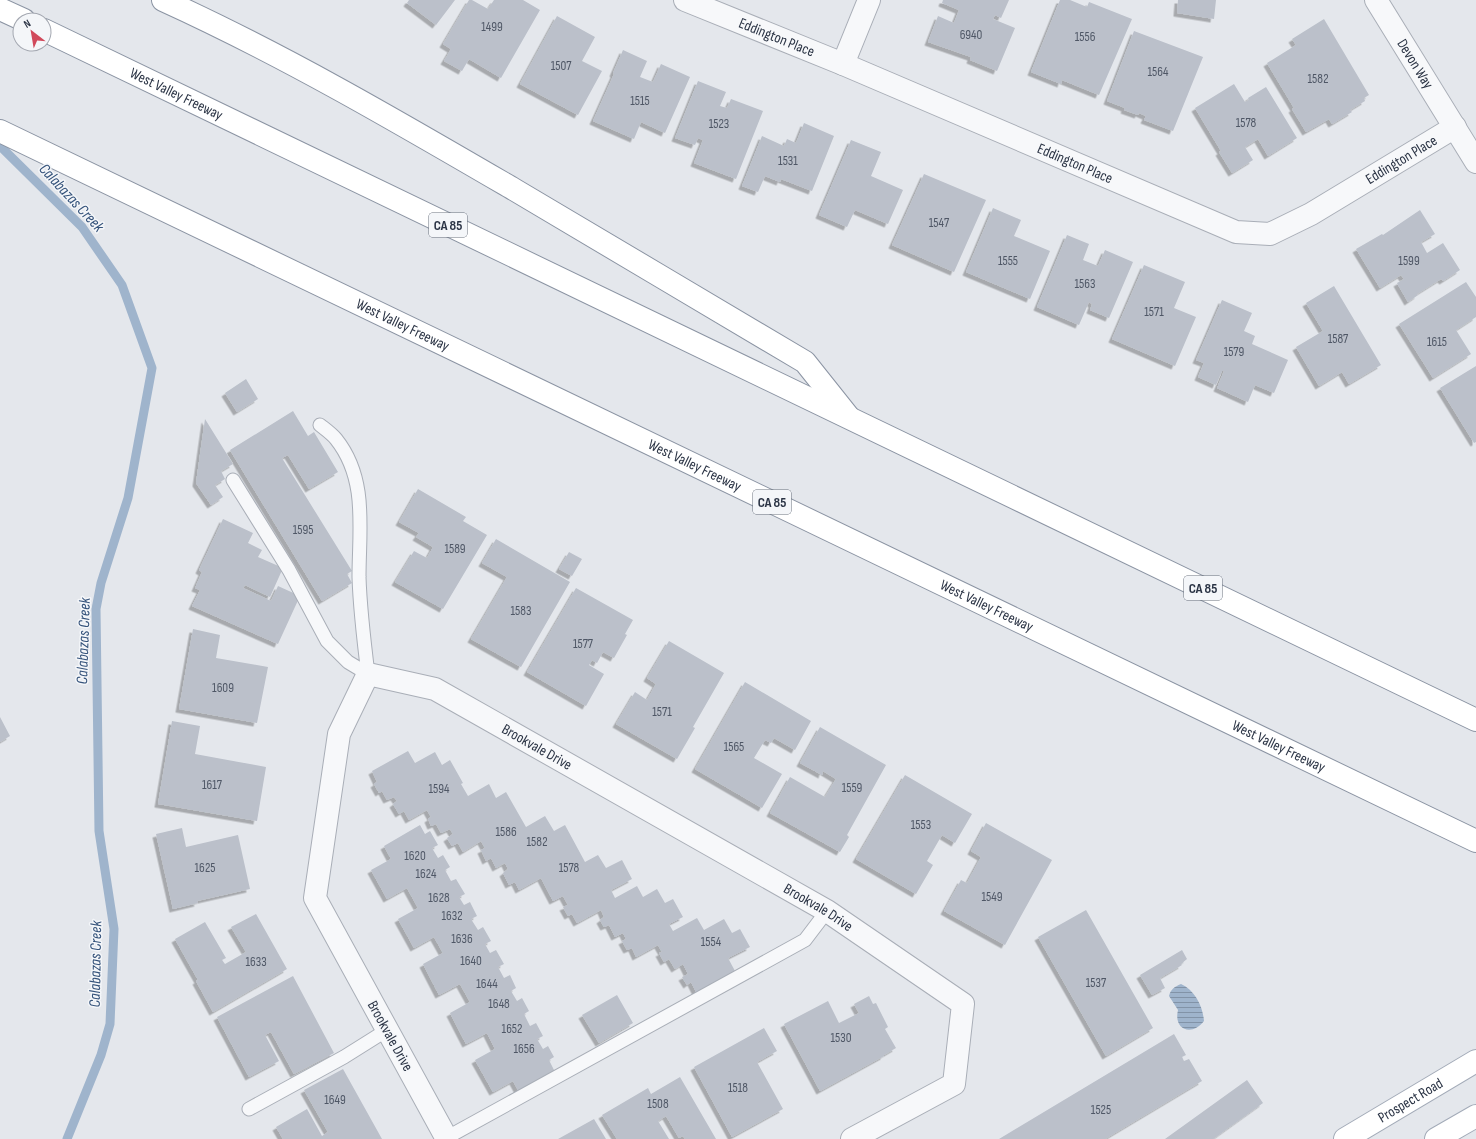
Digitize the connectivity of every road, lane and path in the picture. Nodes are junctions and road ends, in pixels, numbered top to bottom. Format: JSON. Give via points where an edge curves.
{"nodes":[{"id":1,"x":163,"y":0,"type":"edge"},
{"id":2,"x":685,"y":0,"type":"edge"},
{"id":3,"x":869,"y":0,"type":"edge"},
{"id":4,"x":1376,"y":0,"type":"edge"},
{"id":5,"x":0,"y":8,"type":"edge"},
{"id":6,"x":12,"y":14,"type":"edge"},
{"id":7,"x":52,"y":34,"type":"edge"},
{"id":8,"x":843,"y":64,"type":"junction"},
{"id":9,"x":1455,"y":127,"type":"junction"},
{"id":10,"x":0,"y":131,"type":"edge"},
{"id":11,"x":1476,"y":162,"type":"edge"},
{"id":12,"x":852,"y":420,"type":"junction"},
{"id":13,"x":320,"y":425,"type":"dead end"},
{"id":14,"x":233,"y":480,"type":"dead end"},
{"id":15,"x":368,"y":674,"type":"junction"},
{"id":16,"x":1476,"y":720,"type":"edge"},
{"id":17,"x":1476,"y":841,"type":"edge"},
{"id":18,"x":827,"y":911,"type":"junction"},
{"id":19,"x":387,"y":1030,"type":"junction"},
{"id":20,"x":1476,"y":1061,"type":"edge"},
{"id":21,"x":249,"y":1109,"type":"dead end"},
{"id":22,"x":1476,"y":1116,"type":"edge"},
{"id":23,"x":446,"y":1138,"type":"edge"},
{"id":24,"x":852,"y":1139,"type":"edge"},
{"id":25,"x":1345,"y":1139,"type":"edge"},
{"id":26,"x":1436,"y":1139,"type":"edge"}],
"edges":[{"from":1,"to":12,"type":"main road","via":[[282,59],[420,134],[805,362]]},
{"from":2,"to":8,"type":"street","name":"Eddington Place"},
{"from":3,"to":8,"type":"street"},
{"from":4,"to":9,"type":"street","name":"Devon Way"},
{"from":5,"to":6,"type":"main road"},
{"from":7,"to":12,"type":"main road","name":"West Valley Freeway","number":"CA 85"},
{"from":8,"to":9,"type":"street","name":"Eddington Place","via":[[1236,232],[1270,234],[1311,214]]},
{"from":9,"to":11,"type":"street","name":"Devon Way"},
{"from":10,"to":17,"type":"main road","name":"West Valley Freeway","number":"CA 85"},
{"from":12,"to":16,"type":"main road","name":"West Valley Freeway","number":"CA 85"},
{"from":13,"to":15,"type":"lane","via":[[335,438],[349,458],[358,487],[360,610]]},
{"from":14,"to":15,"type":"lane","via":[[289,570],[327,641],[348,662]]},
{"from":15,"to":18,"type":"street","name":"Brookvale Drive","via":[[435,689]]},
{"from":15,"to":19,"type":"street","name":"Brookvale Drive","via":[[339,734],[314,898]]},
{"from":18,"to":23,"type":"lane","via":[[805,940]]},
{"from":18,"to":24,"type":"street","name":"Brookvale Drive","via":[[963,1004],[954,1084]]},
{"from":19,"to":21,"type":"lane","via":[[344,1057]]},
{"from":19,"to":23,"type":"street","name":"Brookvale Drive"},
{"from":20,"to":25,"type":"main road","name":"Prospect Road"},
{"from":22,"to":26,"type":"main road"}]}
